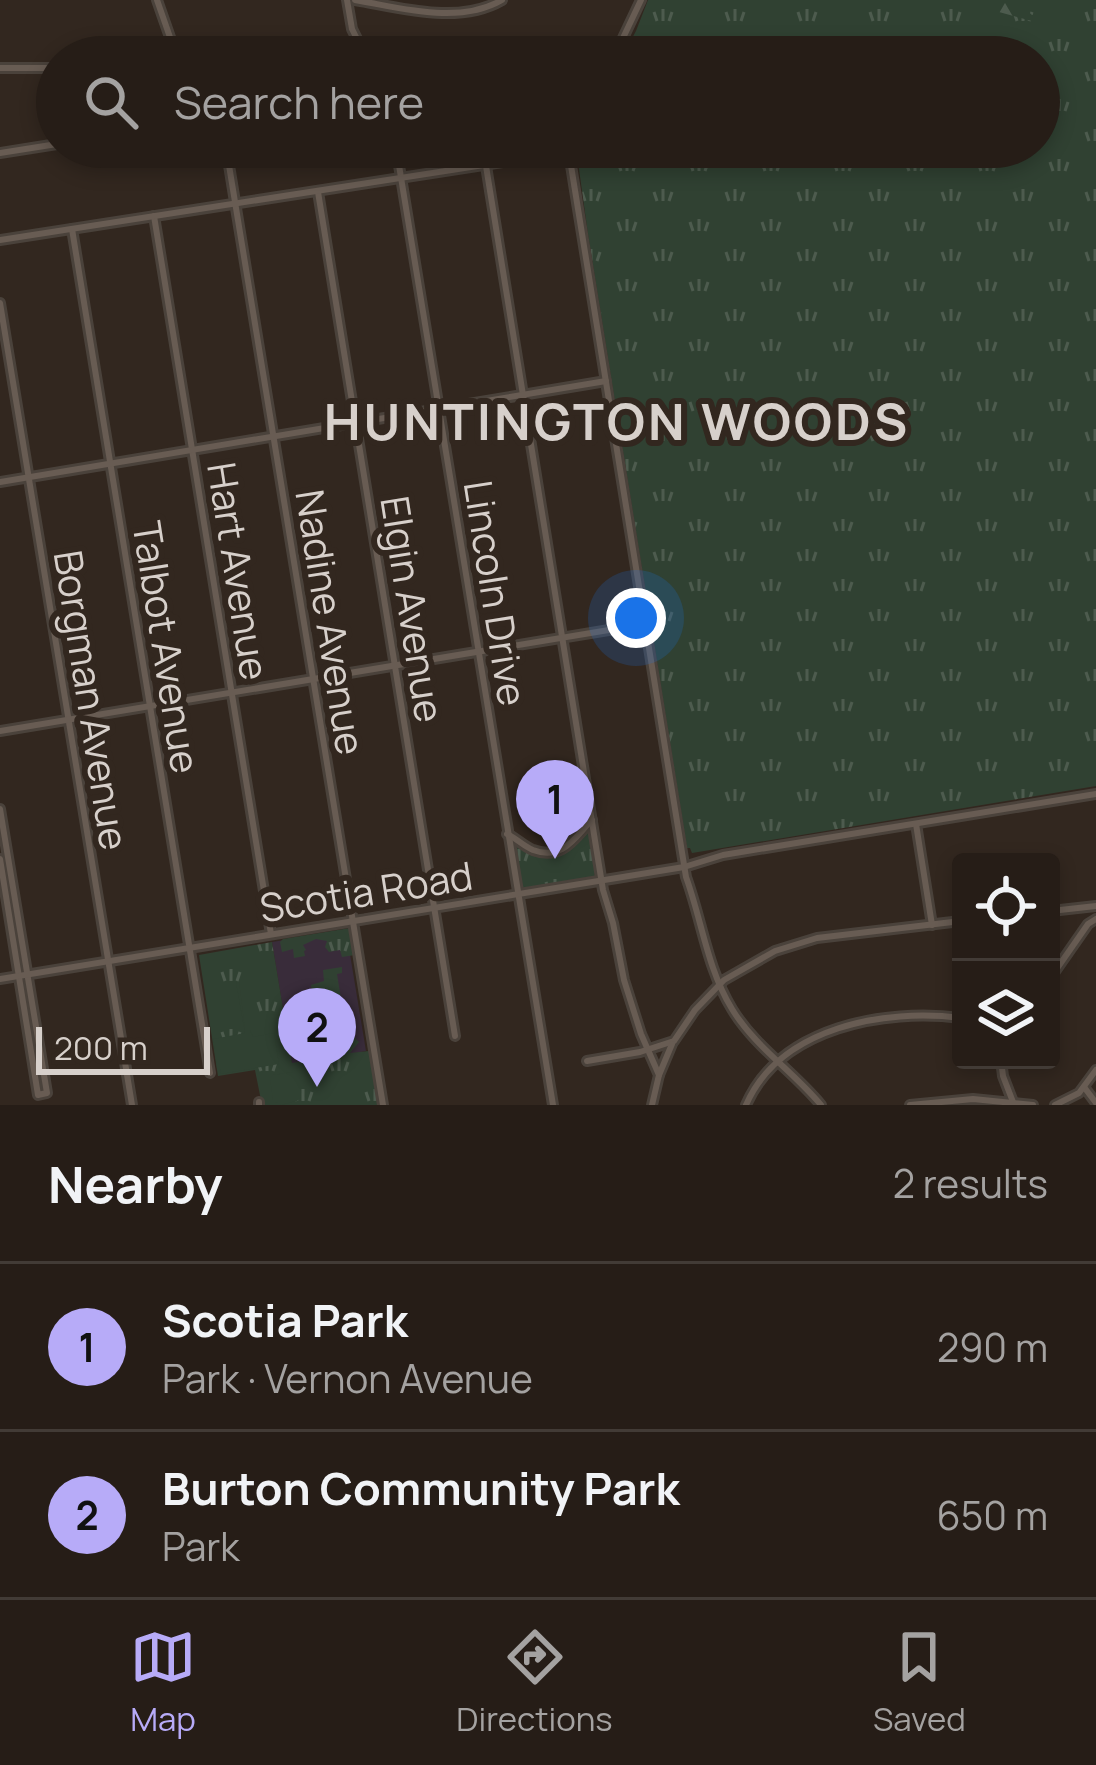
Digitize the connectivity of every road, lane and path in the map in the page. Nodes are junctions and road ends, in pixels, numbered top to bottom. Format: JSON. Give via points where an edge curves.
{"nodes":[{"id":1,"x":157,"y":0,"type":"edge"},
{"id":2,"x":351,"y":0,"type":"edge"},
{"id":3,"x":502,"y":0,"type":"edge"},
{"id":4,"x":641,"y":0,"type":"edge"},
{"id":5,"x":170,"y":36,"type":"edge"},
{"id":6,"x":356,"y":36,"type":"edge"},
{"id":7,"x":624,"y":36,"type":"edge"},
{"id":8,"x":0,"y":68,"type":"edge"},
{"id":9,"x":36,"y":68,"type":"edge"},
{"id":10,"x":36,"y":147,"type":"edge"},
{"id":11,"x":0,"y":153,"type":"edge"},
{"id":12,"x":230,"y":168,"type":"edge"},
{"id":13,"x":399,"y":168,"type":"edge"},
{"id":14,"x":473,"y":168,"type":"edge"},
{"id":15,"x":487,"y":168,"type":"edge"},
{"id":16,"x":571,"y":168,"type":"edge"},
{"id":17,"x":401,"y":178,"type":"junction"},
{"id":18,"x":318,"y":192,"type":"junction"},
{"id":19,"x":236,"y":204,"type":"junction"},
{"id":20,"x":154,"y":216,"type":"junction"},
{"id":21,"x":72,"y":229,"type":"junction"},
{"id":22,"x":0,"y":240,"type":"edge"},
{"id":23,"x":0,"y":303,"type":"edge"},
{"id":24,"x":606,"y":381,"type":"junction"},
{"id":25,"x":523,"y":395,"type":"junction"},
{"id":26,"x":439,"y":410,"type":"junction"},
{"id":27,"x":355,"y":423,"type":"junction"},
{"id":28,"x":274,"y":436,"type":"junction"},
{"id":29,"x":192,"y":450,"type":"junction"},
{"id":30,"x":110,"y":464,"type":"junction"},
{"id":31,"x":28,"y":478,"type":"junction"},
{"id":32,"x":0,"y":482,"type":"edge"},
{"id":33,"x":645,"y":625,"type":"junction"},
{"id":34,"x":562,"y":638,"type":"junction"},
{"id":35,"x":478,"y":652,"type":"junction"},
{"id":36,"x":395,"y":666,"type":"junction"},
{"id":37,"x":313,"y":679,"type":"junction"},
{"id":38,"x":231,"y":692,"type":"junction"},
{"id":39,"x":150,"y":706,"type":"junction"},
{"id":40,"x":68,"y":720,"type":"junction"},
{"id":41,"x":0,"y":731,"type":"edge"},
{"id":42,"x":1096,"y":794,"type":"edge"},
{"id":43,"x":0,"y":814,"type":"edge"},
{"id":44,"x":592,"y":820,"type":"junction"},
{"id":45,"x":916,"y":824,"type":"junction"},
{"id":46,"x":507,"y":834,"type":"junction"},
{"id":47,"x":0,"y":859,"type":"edge"},
{"id":48,"x":684,"y":867,"type":"junction"},
{"id":49,"x":602,"y":880,"type":"junction"},
{"id":50,"x":10,"y":893,"type":"junction"},
{"id":51,"x":517,"y":893,"type":"junction"},
{"id":52,"x":1096,"y":906,"type":"edge"},
{"id":53,"x":434,"y":907,"type":"junction"},
{"id":54,"x":1079,"y":908,"type":"junction"},
{"id":55,"x":1060,"y":910,"type":"edge"},
{"id":56,"x":1096,"y":919,"type":"edge"},
{"id":57,"x":352,"y":920,"type":"junction"},
{"id":58,"x":952,"y":922,"type":"edge"},
{"id":59,"x":932,"y":925,"type":"junction"},
{"id":60,"x":1088,"y":925,"type":"junction"},
{"id":61,"x":271,"y":934,"type":"junction"},
{"id":62,"x":189,"y":947,"type":"junction"},
{"id":63,"x":107,"y":961,"type":"junction"},
{"id":64,"x":1060,"y":964,"type":"edge"},
{"id":65,"x":23,"y":975,"type":"junction"},
{"id":66,"x":0,"y":979,"type":"edge"},
{"id":67,"x":719,"y":985,"type":"junction"},
{"id":68,"x":952,"y":1018,"type":"edge"},
{"id":69,"x":455,"y":1036,"type":"dead end"},
{"id":70,"x":674,"y":1040,"type":"junction"},
{"id":71,"x":647,"y":1048,"type":"junction"},
{"id":72,"x":777,"y":1060,"type":"junction"},
{"id":73,"x":587,"y":1061,"type":"dead end"},
{"id":74,"x":1002,"y":1069,"type":"edge"},
{"id":75,"x":1096,"y":1070,"type":"edge"},
{"id":76,"x":210,"y":1073,"type":"dead end"},
{"id":77,"x":659,"y":1075,"type":"junction"},
{"id":78,"x":1084,"y":1087,"type":"junction"},
{"id":79,"x":1014,"y":1103,"type":"edge"},
{"id":80,"x":1096,"y":1103,"type":"edge"},
{"id":81,"x":921,"y":1104,"type":"edge"},
{"id":82,"x":132,"y":1105,"type":"edge"},
{"id":83,"x":383,"y":1105,"type":"edge"},
{"id":84,"x":553,"y":1105,"type":"edge"},
{"id":85,"x":652,"y":1105,"type":"edge"},
{"id":86,"x":746,"y":1105,"type":"edge"},
{"id":87,"x":821,"y":1105,"type":"edge"},
{"id":88,"x":910,"y":1105,"type":"edge"},
{"id":89,"x":1033,"y":1105,"type":"edge"},
{"id":90,"x":1055,"y":1105,"type":"edge"}],
"edges":[{"from":1,"to":5,"type":"street"},
{"from":2,"to":3,"type":"street","via":[[459,13]]},
{"from":2,"to":6,"type":"street"},
{"from":4,"to":7,"type":"street"},
{"from":8,"to":9,"type":"street"},
{"from":10,"to":11,"type":"street"},
{"from":12,"to":19,"type":"street","name":"Nadine Avenue"},
{"from":13,"to":17,"type":"street","name":"Lincoln Drive"},
{"from":14,"to":17,"type":"street"},
{"from":15,"to":25,"type":"street"},
{"from":16,"to":24,"type":"street"},
{"from":17,"to":18,"type":"street"},
{"from":17,"to":26,"type":"street","name":"Lincoln Drive"},
{"from":18,"to":19,"type":"street"},
{"from":18,"to":27,"type":"street","name":"Elgin Avenue"},
{"from":19,"to":20,"type":"street"},
{"from":19,"to":28,"type":"street","name":"Nadine Avenue"},
{"from":20,"to":21,"type":"street"},
{"from":20,"to":29,"type":"street","name":"Hart Avenue"},
{"from":21,"to":22,"type":"street"},
{"from":21,"to":30,"type":"street","name":"Talbot Avenue"},
{"from":23,"to":31,"type":"street","name":"Borgman Avenue"},
{"from":24,"to":25,"type":"street"},
{"from":24,"to":33,"type":"street"},
{"from":25,"to":26,"type":"street"},
{"from":25,"to":34,"type":"street"},
{"from":26,"to":27,"type":"street"},
{"from":26,"to":35,"type":"street","name":"Lincoln Drive"},
{"from":27,"to":28,"type":"street"},
{"from":27,"to":36,"type":"street","name":"Elgin Avenue"},
{"from":28,"to":29,"type":"street"},
{"from":28,"to":37,"type":"street","name":"Nadine Avenue"},
{"from":29,"to":30,"type":"street"},
{"from":29,"to":38,"type":"street","name":"Hart Avenue"},
{"from":30,"to":31,"type":"street"},
{"from":30,"to":39,"type":"street","name":"Talbot Avenue"},
{"from":31,"to":32,"type":"street"},
{"from":31,"to":40,"type":"street","name":"Borgman Avenue"},
{"from":33,"to":34,"type":"street"},
{"from":33,"to":48,"type":"street"},
{"from":34,"to":35,"type":"street"},
{"from":34,"to":44,"type":"street"},
{"from":35,"to":36,"type":"street"},
{"from":35,"to":46,"type":"street","name":"Lincoln Drive"},
{"from":36,"to":37,"type":"street"},
{"from":36,"to":53,"type":"street","name":"Elgin Avenue"},
{"from":37,"to":38,"type":"street"},
{"from":37,"to":57,"type":"street","name":"Nadine Avenue"},
{"from":38,"to":39,"type":"street"},
{"from":38,"to":61,"type":"street","name":"Hart Avenue"},
{"from":39,"to":40,"type":"street"},
{"from":39,"to":62,"type":"street","name":"Talbot Avenue"},
{"from":40,"to":41,"type":"street"},
{"from":40,"to":63,"type":"street","name":"Borgman Avenue"},
{"from":42,"to":45,"type":"street","name":"Scotia Road"},
{"from":43,"to":50,"type":"street"},
{"from":44,"to":46,"type":"street","via":[[553,852]]},
{"from":44,"to":49,"type":"street"},
{"from":45,"to":48,"type":"street","name":"Scotia Road"},
{"from":45,"to":59,"type":"street"},
{"from":46,"to":51,"type":"street","name":"Lincoln Drive"},
{"from":47,"to":50,"type":"street"},
{"from":48,"to":49,"type":"street","name":"Scotia Road"},
{"from":48,"to":67,"type":"street"},
{"from":49,"to":51,"type":"street","name":"Scotia Road"},
{"from":49,"to":71,"type":"street"},
{"from":50,"to":65,"type":"street"},
{"from":51,"to":53,"type":"street","name":"Scotia Road"},
{"from":51,"to":84,"type":"street","name":"Lincoln Drive"},
{"from":52,"to":54,"type":"street"},
{"from":53,"to":57,"type":"street","name":"Scotia Road"},
{"from":53,"to":69,"type":"street","name":"Elgin Avenue"},
{"from":54,"to":55,"type":"street"},
{"from":54,"to":60,"type":"street"},
{"from":56,"to":60,"type":"street"},
{"from":57,"to":61,"type":"street","name":"Scotia Road"},
{"from":57,"to":83,"type":"street","name":"Nadine Avenue"},
{"from":58,"to":59,"type":"street"},
{"from":59,"to":67,"type":"street","via":[[801,941]]},
{"from":60,"to":64,"type":"street"},
{"from":61,"to":62,"type":"street","name":"Scotia Road"},
{"from":62,"to":63,"type":"street","name":"Scotia Road"},
{"from":62,"to":76,"type":"street","name":"Talbot Avenue"},
{"from":63,"to":65,"type":"street","name":"Scotia Road"},
{"from":63,"to":82,"type":"street","name":"Borgman Avenue"},
{"from":65,"to":65,"type":"street","via":[[38,1095],[46,1094]]},
{"from":65,"to":66,"type":"street","name":"Scotia Road"},
{"from":67,"to":70,"type":"street"},
{"from":67,"to":72,"type":"street"},
{"from":68,"to":72,"type":"street","via":[[869,1022]]},
{"from":70,"to":71,"type":"street"},
{"from":70,"to":77,"type":"street"},
{"from":71,"to":73,"type":"street"},
{"from":71,"to":77,"type":"street"},
{"from":72,"to":86,"type":"street"},
{"from":72,"to":87,"type":"street"},
{"from":74,"to":79,"type":"street"},
{"from":75,"to":78,"type":"street"},
{"from":77,"to":85,"type":"street"},
{"from":78,"to":80,"type":"street"},
{"from":78,"to":90,"type":"street"},
{"from":79,"to":81,"type":"street"},
{"from":79,"to":89,"type":"street"},
{"from":81,"to":88,"type":"street"}]}
